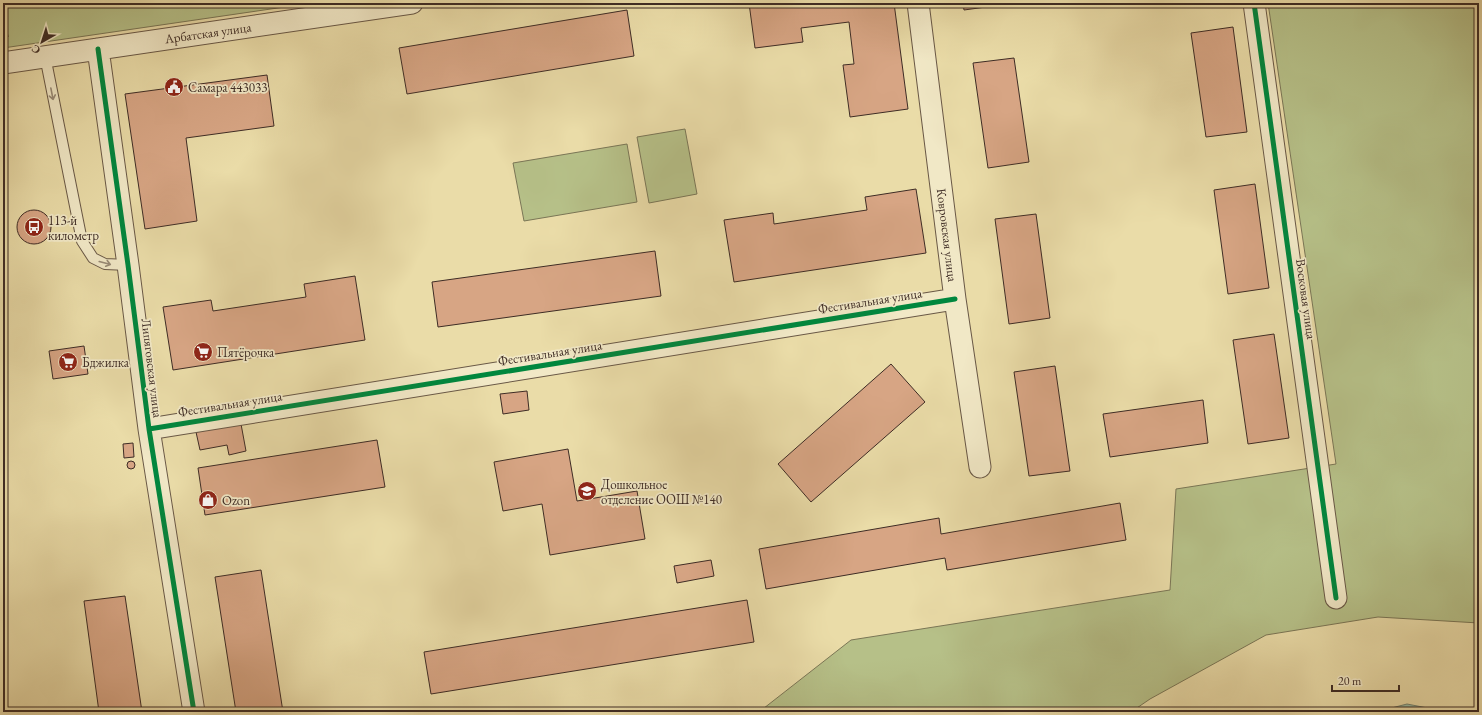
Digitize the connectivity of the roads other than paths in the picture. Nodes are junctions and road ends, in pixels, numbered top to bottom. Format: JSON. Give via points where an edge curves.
{"nodes":[{"id":1,"x":412,"y":3,"type":"edge"},
{"id":2,"x":918,"y":3,"type":"edge"},
{"id":3,"x":1254,"y":3,"type":"edge"},
{"id":4,"x":98,"y":49,"type":"junction"},
{"id":5,"x":44,"y":56,"type":"junction"},
{"id":6,"x":3,"y":63,"type":"edge"},
{"id":7,"x":128,"y":265,"type":"junction"},
{"id":8,"x":955,"y":299,"type":"junction"},
{"id":9,"x":149,"y":429,"type":"junction"},
{"id":10,"x":980,"y":467,"type":"dead end"},
{"id":11,"x":1336,"y":598,"type":"dead end"},
{"id":12,"x":194,"y":712,"type":"edge"}],
"edges":[{"from":1,"to":4,"type":"street","name":"Арбатская улица"},
{"from":2,"to":8,"type":"street","name":"Ковровская улица"},
{"from":3,"to":11,"type":"street","name":"Восковая улица"},
{"from":4,"to":5,"type":"street","name":"Арбатская улица"},
{"from":4,"to":7,"type":"street","name":"Липяговская улица"},
{"from":5,"to":6,"type":"street","name":"Арбатская улица"},
{"from":5,"to":7,"type":"lane","one_way":true,"via":[[82,241],[93,258],[105,264]]},
{"from":7,"to":9,"type":"street","name":"Липяговская улица"},
{"from":8,"to":9,"type":"street","name":"Фестивальная улица"},
{"from":8,"to":10,"type":"street","name":"Ковровская улица"},
{"from":9,"to":12,"type":"street","name":"Липяговская улица"}]}
